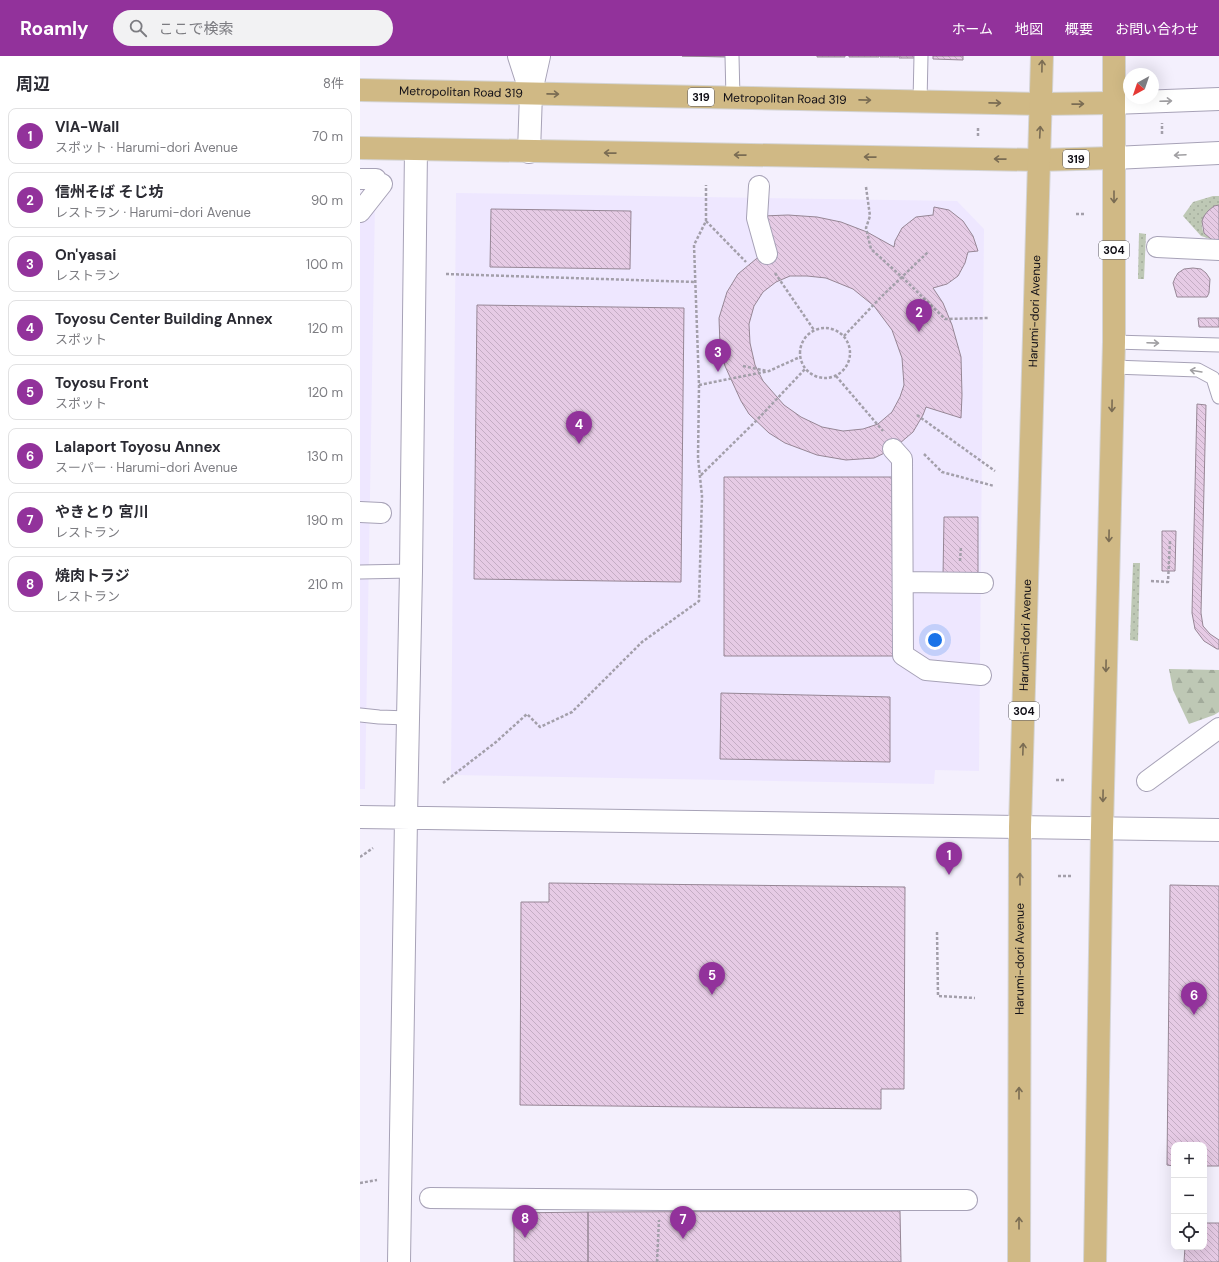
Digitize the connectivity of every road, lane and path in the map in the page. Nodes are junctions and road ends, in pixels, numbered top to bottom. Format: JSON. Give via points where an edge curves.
{"nodes":[{"id":1,"x":519,"y":56,"type":"edge"},
{"id":2,"x":539,"y":56,"type":"edge"},
{"id":3,"x":732,"y":56,"type":"edge"},
{"id":4,"x":921,"y":56,"type":"edge"},
{"id":5,"x":1042,"y":56,"type":"edge"},
{"id":6,"x":1114,"y":56,"type":"edge"},
{"id":7,"x":360,"y":90,"type":"edge"},
{"id":8,"x":531,"y":93,"type":"junction"},
{"id":9,"x":733,"y":98,"type":"junction"},
{"id":10,"x":1219,"y":99,"type":"edge"},
{"id":11,"x":920,"y":102,"type":"junction"},
{"id":12,"x":1113,"y":103,"type":"junction"},
{"id":13,"x":1042,"y":104,"type":"junction"},
{"id":14,"x":1162,"y":118,"type":"dead end"},
{"id":15,"x":978,"y":128,"type":"dead end"},
{"id":16,"x":1162,"y":135,"type":"dead end"},
{"id":17,"x":978,"y":137,"type":"dead end"},
{"id":18,"x":360,"y":148,"type":"edge"},
{"id":19,"x":416,"y":149,"type":"junction"},
{"id":20,"x":529,"y":152,"type":"junction"},
{"id":21,"x":1219,"y":153,"type":"edge"},
{"id":22,"x":1114,"y":158,"type":"junction"},
{"id":23,"x":1039,"y":160,"type":"junction"},
{"id":24,"x":373,"y":181,"type":"edge"},
{"id":25,"x":706,"y":185,"type":"dead end"},
{"id":26,"x":759,"y":186,"type":"dead end"},
{"id":27,"x":866,"y":187,"type":"dead end"},
{"id":28,"x":360,"y":212,"type":"edge"},
{"id":29,"x":1076,"y":214,"type":"dead end"},
{"id":30,"x":1085,"y":214,"type":"dead end"},
{"id":31,"x":706,"y":221,"type":"junction"},
{"id":32,"x":1157,"y":247,"type":"dead end"},
{"id":33,"x":1219,"y":250,"type":"edge"},
{"id":34,"x":928,"y":252,"type":"dead end"},
{"id":35,"x":769,"y":261,"type":"joint"},
{"id":36,"x":749,"y":265,"type":"dead end"},
{"id":37,"x":446,"y":274,"type":"dead end"},
{"id":38,"x":902,"y":277,"type":"junction"},
{"id":39,"x":696,"y":282,"type":"junction"},
{"id":40,"x":988,"y":318,"type":"dead end"},
{"id":41,"x":814,"y":330,"type":"junction"},
{"id":42,"x":844,"y":336,"type":"junction"},
{"id":43,"x":1114,"y":342,"type":"junction"},
{"id":44,"x":1219,"y":345,"type":"edge"},
{"id":45,"x":800,"y":357,"type":"junction"},
{"id":46,"x":743,"y":366,"type":"dead end"},
{"id":47,"x":1113,"y":367,"type":"junction"},
{"id":48,"x":806,"y":369,"type":"junction"},
{"id":49,"x":770,"y":371,"type":"junction"},
{"id":50,"x":836,"y":376,"type":"junction"},
{"id":51,"x":698,"y":385,"type":"junction"},
{"id":52,"x":1219,"y":397,"type":"edge"},
{"id":53,"x":917,"y":415,"type":"dead end"},
{"id":54,"x":889,"y":441,"type":"joint"},
{"id":55,"x":995,"y":471,"type":"dead end"},
{"id":56,"x":942,"y":472,"type":"dead end"},
{"id":57,"x":700,"y":476,"type":"junction"},
{"id":58,"x":994,"y":486,"type":"dead end"},
{"id":59,"x":360,"y":512,"type":"edge"},
{"id":60,"x":381,"y":513,"type":"dead end"},
{"id":61,"x":1170,"y":541,"type":"dead end"},
{"id":62,"x":411,"y":571,"type":"junction"},
{"id":63,"x":360,"y":572,"type":"edge"},
{"id":64,"x":1151,"y":581,"type":"dead end"},
{"id":65,"x":903,"y":582,"type":"junction"},
{"id":66,"x":983,"y":583,"type":"dead end"},
{"id":67,"x":981,"y":675,"type":"dead end"},
{"id":68,"x":360,"y":715,"type":"edge"},
{"id":69,"x":408,"y":718,"type":"junction"},
{"id":70,"x":1219,"y":728,"type":"edge"},
{"id":71,"x":1056,"y":780,"type":"dead end"},
{"id":72,"x":1066,"y":780,"type":"dead end"},
{"id":73,"x":1147,"y":781,"type":"dead end"},
{"id":74,"x":443,"y":783,"type":"dead end"},
{"id":75,"x":360,"y":817,"type":"edge"},
{"id":76,"x":406,"y":818,"type":"junction"},
{"id":77,"x":1020,"y":827,"type":"junction"},
{"id":78,"x":1102,"y":828,"type":"junction"},
{"id":79,"x":1219,"y":830,"type":"edge"},
{"id":80,"x":373,"y":848,"type":"dead end"},
{"id":81,"x":360,"y":857,"type":"edge"},
{"id":82,"x":1058,"y":876,"type":"dead end"},
{"id":83,"x":1073,"y":876,"type":"dead end"},
{"id":84,"x":937,"y":932,"type":"dead end"},
{"id":85,"x":975,"y":998,"type":"dead end"},
{"id":86,"x":377,"y":1180,"type":"dead end"},
{"id":87,"x":360,"y":1183,"type":"edge"},
{"id":88,"x":430,"y":1198,"type":"dead end"},
{"id":89,"x":660,"y":1200,"type":"junction"},
{"id":90,"x":967,"y":1200,"type":"dead end"},
{"id":91,"x":399,"y":1262,"type":"edge"},
{"id":92,"x":658,"y":1262,"type":"edge"},
{"id":93,"x":1019,"y":1262,"type":"edge"},
{"id":94,"x":1095,"y":1262,"type":"edge"}],
"edges":[{"from":1,"to":8,"type":"street"},
{"from":2,"to":8,"type":"street"},
{"from":3,"to":9,"type":"lane"},
{"from":4,"to":11,"type":"lane"},
{"from":13,"to":5,"type":"main road","name":"Harumi-dori Avenue","number":"304","one_way":true},
{"from":6,"to":12,"type":"main road","number":"304"},
{"from":7,"to":8,"type":"main road","name":"Metropolitan Road 319","number":"319"},
{"from":8,"to":9,"type":"main road","name":"Metropolitan Road 319","number":"319","one_way":true},
{"from":8,"to":20,"type":"street"},
{"from":9,"to":11,"type":"main road","name":"Metropolitan Road 319","number":"319","one_way":true},
{"from":12,"to":10,"type":"street","one_way":true},
{"from":11,"to":13,"type":"main road","name":"Metropolitan Road 319","number":"319","one_way":true},
{"from":13,"to":12,"type":"main road","number":"319","one_way":true},
{"from":12,"to":22,"type":"main road","number":"304"},
{"from":23,"to":13,"type":"main road","name":"Harumi-dori Avenue","number":"304","one_way":true},
{"from":14,"to":16,"type":"path"},
{"from":15,"to":17,"type":"path"},
{"from":18,"to":19,"type":"main road","number":"319"},
{"from":19,"to":20,"type":"main road","number":"319"},
{"from":19,"to":62,"type":"street"},
{"from":23,"to":20,"type":"main road","number":"319","one_way":true},
{"from":21,"to":22,"type":"street","one_way":true},
{"from":22,"to":23,"type":"main road","number":"319"},
{"from":22,"to":43,"type":"main road","number":"304","one_way":true},
{"from":77,"to":23,"type":"main road","name":"Harumi-dori Avenue","number":"304","one_way":true},
{"from":24,"to":28,"type":"street"},
{"from":25,"to":31,"type":"path"},
{"from":26,"to":35,"type":"street","via":[[757,218]]},
{"from":27,"to":38,"type":"path","via":[[870,216],[866,228],[870,249]]},
{"from":29,"to":30,"type":"path"},
{"from":31,"to":36,"type":"path"},
{"from":31,"to":39,"type":"path","via":[[694,244]]},
{"from":32,"to":33,"type":"street"},
{"from":34,"to":38,"type":"path"},
{"from":35,"to":41,"type":"path"},
{"from":37,"to":39,"type":"path"},
{"from":38,"to":40,"type":"path","via":[[945,319]]},
{"from":38,"to":42,"type":"path"},
{"from":39,"to":51,"type":"path"},
{"from":41,"to":42,"type":"path","via":[[831,328]]},
{"from":41,"to":45,"type":"path","via":[[802,342]]},
{"from":42,"to":50,"type":"path","via":[[849,344],[850,360],[846,368]]},
{"from":43,"to":44,"type":"lane","one_way":true},
{"from":43,"to":47,"type":"main road","number":"304"},
{"from":45,"to":48,"type":"path"},
{"from":45,"to":49,"type":"path"},
{"from":46,"to":49,"type":"path"},
{"from":52,"to":47,"type":"lane","one_way":true,"via":[[1213,378],[1198,370]]},
{"from":47,"to":78,"type":"main road","number":"304","one_way":true},
{"from":48,"to":50,"type":"path","via":[[821,378]]},
{"from":48,"to":57,"type":"path"},
{"from":49,"to":51,"type":"path"},
{"from":50,"to":54,"type":"path"},
{"from":51,"to":57,"type":"path"},
{"from":53,"to":55,"type":"path"},
{"from":54,"to":65,"type":"street","via":[[902,459]]},
{"from":56,"to":58,"type":"path"},
{"from":57,"to":74,"type":"path","via":[[702,496],[699,601],[642,642],[572,712],[540,727],[527,714]]},
{"from":59,"to":60,"type":"street"},
{"from":61,"to":64,"type":"path","via":[[1168,582]]},
{"from":62,"to":63,"type":"lane"},
{"from":62,"to":69,"type":"street"},
{"from":65,"to":66,"type":"street"},
{"from":65,"to":67,"type":"street","via":[[903,655],[926,670]]},
{"from":68,"to":69,"type":"lane"},
{"from":69,"to":76,"type":"street"},
{"from":70,"to":73,"type":"street"},
{"from":71,"to":72,"type":"path"},
{"from":75,"to":76,"type":"street"},
{"from":76,"to":77,"type":"street"},
{"from":76,"to":91,"type":"street"},
{"from":77,"to":78,"type":"street"},
{"from":93,"to":77,"type":"main road","name":"Harumi-dori Avenue","number":"304","one_way":true},
{"from":78,"to":79,"type":"street"},
{"from":78,"to":94,"type":"main road","number":"304"},
{"from":80,"to":81,"type":"path"},
{"from":82,"to":83,"type":"path"},
{"from":84,"to":85,"type":"path","via":[[938,996]]},
{"from":86,"to":87,"type":"path"},
{"from":88,"to":89,"type":"street"},
{"from":89,"to":90,"type":"street"},
{"from":89,"to":92,"type":"path"}]}
